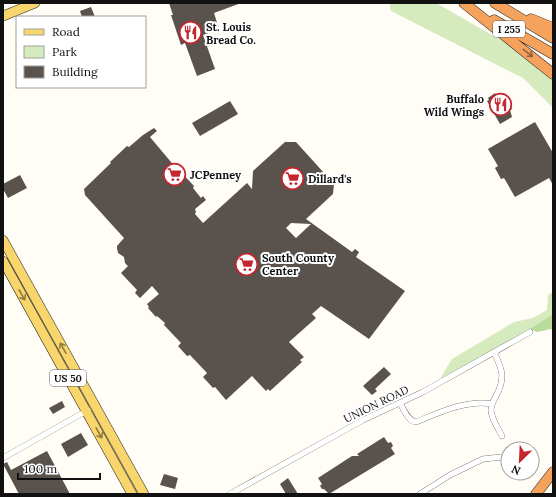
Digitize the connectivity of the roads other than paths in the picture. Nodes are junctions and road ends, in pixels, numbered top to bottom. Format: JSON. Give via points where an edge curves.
{"nodes":[{"id":1,"x":35,"y":3,"type":"edge"},
{"id":2,"x":464,"y":3,"type":"edge"},
{"id":3,"x":494,"y":3,"type":"edge"},
{"id":4,"x":508,"y":10,"type":"junction"},
{"id":5,"x":3,"y":16,"type":"edge"},
{"id":6,"x":553,"y":28,"type":"edge"},
{"id":7,"x":553,"y":38,"type":"edge"},
{"id":8,"x":553,"y":54,"type":"edge"},
{"id":9,"x":553,"y":74,"type":"edge"},
{"id":10,"x":3,"y":240,"type":"edge"},
{"id":11,"x":6,"y":259,"type":"edge"},
{"id":12,"x":530,"y":332,"type":"dead end"},
{"id":13,"x":494,"y":352,"type":"junction"},
{"id":14,"x":400,"y":403,"type":"junction"},
{"id":15,"x":492,"y":404,"type":"junction"},
{"id":16,"x":95,"y":406,"type":"junction"},
{"id":17,"x":87,"y":411,"type":"junction"},
{"id":18,"x":502,"y":436,"type":"dead end"},
{"id":19,"x":500,"y":457,"type":"edge"},
{"id":20,"x":3,"y":458,"type":"edge"},
{"id":21,"x":553,"y":472,"type":"edge"},
{"id":22,"x":132,"y":494,"type":"edge"},
{"id":23,"x":144,"y":494,"type":"edge"},
{"id":24,"x":230,"y":494,"type":"edge"},
{"id":25,"x":420,"y":494,"type":"edge"},
{"id":26,"x":536,"y":494,"type":"edge"}],
"edges":[{"from":1,"to":5,"type":"main road"},
{"from":2,"to":8,"type":"highway","number":"I 255"},
{"from":2,"to":9,"type":"highway","one_way":true},
{"from":3,"to":4,"type":"highway","number":"I 255"},
{"from":4,"to":6,"type":"highway"},
{"from":4,"to":7,"type":"highway","number":"I 255"},
{"from":10,"to":11,"type":"main road","number":"US 50"},
{"from":16,"to":11,"type":"main road","number":"US 50","one_way":true},
{"from":11,"to":17,"type":"main road","number":"US 50","one_way":true},
{"from":12,"to":13,"type":"street","name":"UNION ROAD"},
{"from":13,"to":14,"type":"street","name":"UNION ROAD"},
{"from":13,"to":15,"type":"street","via":[[502,370],[502,382]]},
{"from":14,"to":15,"type":"street","via":[[412,422],[472,404]]},
{"from":14,"to":24,"type":"street","name":"UNION ROAD","via":[[363,420]]},
{"from":15,"to":18,"type":"street","via":[[491,414]]},
{"from":16,"to":17,"type":"street"},
{"from":16,"to":23,"type":"main road","number":"US 50"},
{"from":17,"to":20,"type":"street"},
{"from":17,"to":22,"type":"main road","number":"US 50","one_way":true},
{"from":19,"to":25,"type":"street","via":[[483,459],[450,475]]},
{"from":21,"to":26,"type":"highway"}]}
